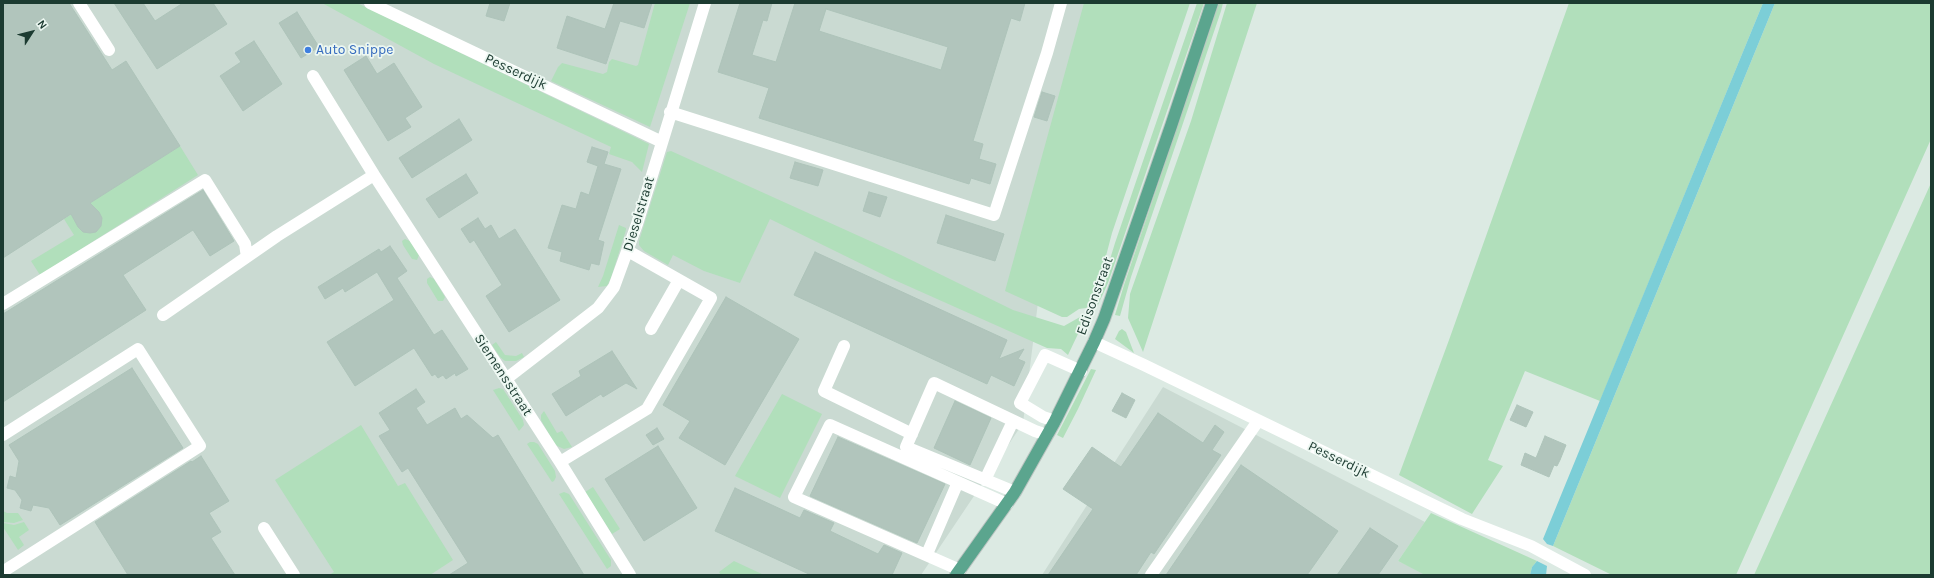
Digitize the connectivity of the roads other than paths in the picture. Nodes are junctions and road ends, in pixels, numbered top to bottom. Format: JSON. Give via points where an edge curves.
{"nodes":[{"id":1,"x":79,"y":3,"type":"edge"},
{"id":2,"x":370,"y":3,"type":"edge"},
{"id":3,"x":705,"y":3,"type":"edge"},
{"id":4,"x":1061,"y":3,"type":"edge"},
{"id":5,"x":1212,"y":3,"type":"edge"},
{"id":6,"x":109,"y":50,"type":"dead end"},
{"id":7,"x":313,"y":76,"type":"dead end"},
{"id":8,"x":670,"y":112,"type":"junction"},
{"id":9,"x":662,"y":142,"type":"junction"},
{"id":10,"x":374,"y":175,"type":"junction"},
{"id":11,"x":628,"y":251,"type":"junction"},
{"id":12,"x":247,"y":257,"type":"junction"},
{"id":13,"x":679,"y":280,"type":"junction"},
{"id":14,"x":3,"y":304,"type":"edge"},
{"id":15,"x":163,"y":315,"type":"dead end"},
{"id":16,"x":651,"y":329,"type":"dead end"},
{"id":17,"x":1094,"y":342,"type":"junction"},
{"id":18,"x":844,"y":346,"type":"dead end"},
{"id":19,"x":1080,"y":371,"type":"junction"},
{"id":20,"x":506,"y":379,"type":"junction"},
{"id":21,"x":1013,"y":421,"type":"junction"},
{"id":22,"x":1055,"y":421,"type":"junction"},
{"id":23,"x":1258,"y":421,"type":"junction"},
{"id":24,"x":912,"y":434,"type":"junction"},
{"id":25,"x":3,"y":435,"type":"edge"},
{"id":26,"x":1047,"y":435,"type":"junction"},
{"id":27,"x":560,"y":462,"type":"junction"},
{"id":28,"x":985,"y":480,"type":"junction"},
{"id":29,"x":958,"y":482,"type":"junction"},
{"id":30,"x":1015,"y":492,"type":"junction"},
{"id":31,"x":1007,"y":504,"type":"junction"},
{"id":32,"x":264,"y":528,"type":"dead end"},
{"id":33,"x":927,"y":554,"type":"junction"},
{"id":34,"x":7,"y":569,"type":"edge"},
{"id":35,"x":958,"y":572,"type":"edge"},
{"id":36,"x":294,"y":575,"type":"edge"},
{"id":37,"x":630,"y":575,"type":"edge"},
{"id":38,"x":1151,"y":575,"type":"edge"},
{"id":39,"x":1585,"y":575,"type":"edge"}],
"edges":[{"from":1,"to":6,"type":"street"},
{"from":2,"to":9,"type":"street","name":"Pesserdijk"},
{"from":3,"to":8,"type":"street","name":"Dieselstraat"},
{"from":4,"to":8,"type":"street","via":[[994,215]]},
{"from":5,"to":17,"type":"main road","name":"Edisonstraat"},
{"from":7,"to":10,"type":"street","name":"Siemensstraat"},
{"from":8,"to":9,"type":"street","name":"Dieselstraat"},
{"from":9,"to":11,"type":"street","name":"Dieselstraat"},
{"from":10,"to":12,"type":"street"},
{"from":10,"to":20,"type":"street","name":"Siemensstraat"},
{"from":11,"to":13,"type":"street"},
{"from":11,"to":20,"type":"street","name":"Dieselstraat","via":[[614,287],[598,308]]},
{"from":12,"to":14,"type":"street","via":[[245,244],[205,180]]},
{"from":12,"to":15,"type":"street"},
{"from":13,"to":16,"type":"street"},
{"from":13,"to":27,"type":"street","via":[[711,298],[647,409]]},
{"from":17,"to":19,"type":"main road","name":"Edisonstraat"},
{"from":17,"to":23,"type":"street","name":"Pesserdijk"},
{"from":18,"to":24,"type":"street","via":[[824,391]]},
{"from":19,"to":22,"type":"main road","name":"Edisonstraat"},
{"from":19,"to":22,"type":"street","via":[[1046,355],[1020,403]]},
{"from":20,"to":27,"type":"street","name":"Siemensstraat"},
{"from":21,"to":24,"type":"street","via":[[934,383]]},
{"from":21,"to":26,"type":"street"},
{"from":21,"to":28,"type":"street"},
{"from":22,"to":26,"type":"main road","name":"Edisonstraat"},
{"from":23,"to":38,"type":"street"},
{"from":23,"to":39,"type":"street","name":"Pesserdijk","via":[[1462,519],[1531,546]]},
{"from":24,"to":28,"type":"street","via":[[906,447]]},
{"from":25,"to":34,"type":"street","via":[[138,349],[200,446]]},
{"from":26,"to":30,"type":"main road","name":"Edisonstraat"},
{"from":27,"to":37,"type":"street","name":"Siemensstraat"},
{"from":28,"to":30,"type":"street"},
{"from":29,"to":31,"type":"street"},
{"from":29,"to":33,"type":"street"},
{"from":29,"to":33,"type":"street","via":[[830,424],[794,497]]},
{"from":30,"to":31,"type":"main road","name":"Edisonstraat"},
{"from":31,"to":35,"type":"main road","name":"Edisonstraat"},
{"from":32,"to":36,"type":"street"},
{"from":33,"to":35,"type":"street"}]}
